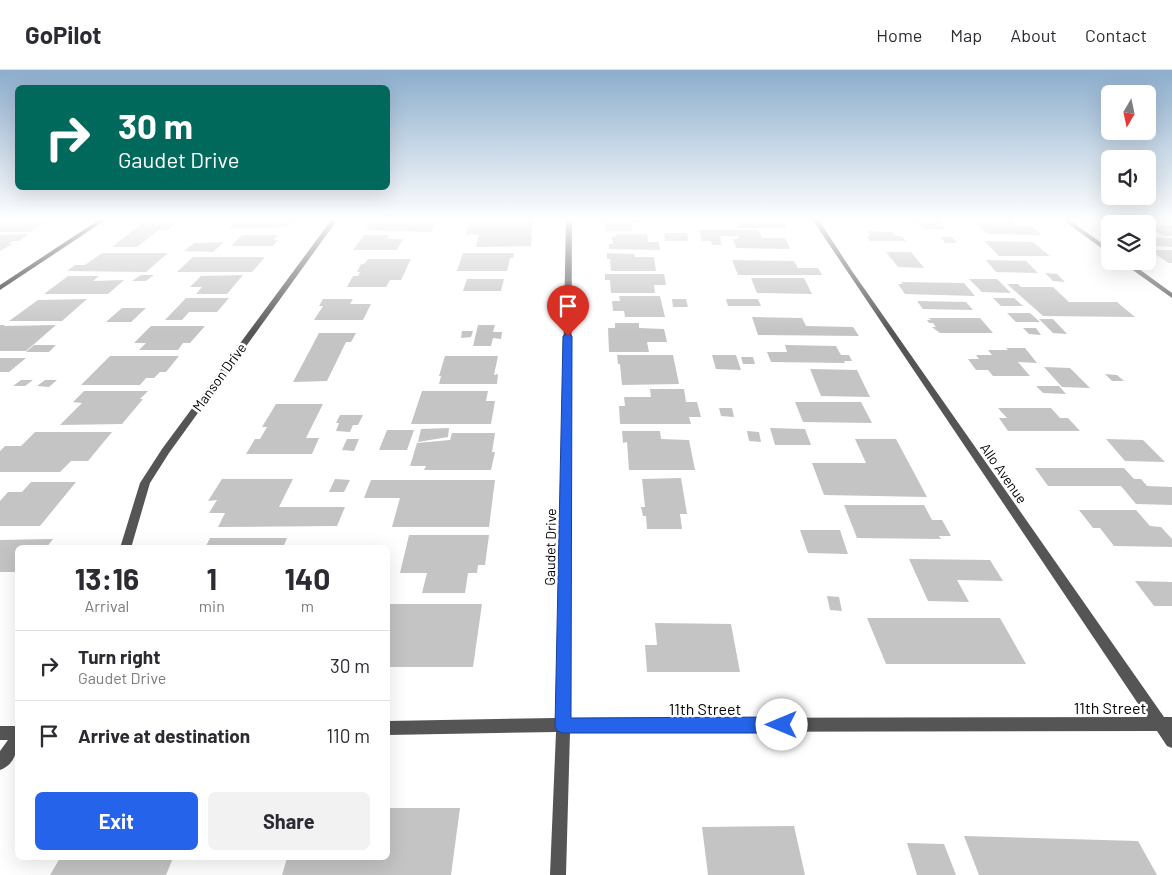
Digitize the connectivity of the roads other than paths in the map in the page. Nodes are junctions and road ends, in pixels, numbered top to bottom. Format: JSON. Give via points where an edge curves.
{"nodes":[{"id":1,"x":47,"y":257,"type":"edge"},
{"id":2,"x":308,"y":257,"type":"edge"},
{"id":3,"x":569,"y":257,"type":"edge"},
{"id":4,"x":840,"y":257,"type":"edge"},
{"id":5,"x":1136,"y":270,"type":"edge"},
{"id":6,"x":0,"y":288,"type":"edge"},
{"id":7,"x":1172,"y":296,"type":"edge"},
{"id":8,"x":127,"y":545,"type":"edge"},
{"id":9,"x":1166,"y":724,"type":"edge"},
{"id":10,"x":563,"y":726,"type":"junction"},
{"id":11,"x":390,"y":728,"type":"edge"},
{"id":12,"x":0,"y":733,"type":"edge"},
{"id":13,"x":15,"y":733,"type":"edge"},
{"id":14,"x":1172,"y":741,"type":"edge"},
{"id":15,"x":15,"y":742,"type":"edge"},
{"id":16,"x":0,"y":763,"type":"edge"},
{"id":17,"x":558,"y":875,"type":"edge"}],
"edges":[{"from":1,"to":6,"type":"street"},
{"from":2,"to":8,"type":"street","name":"Manson Drive","via":[[160,459],[145,483]]},
{"from":3,"to":10,"type":"street","name":"Gaudet Drive"},
{"from":4,"to":9,"type":"street","name":"Allo Avenue"},
{"from":5,"to":7,"type":"street"},
{"from":9,"to":10,"type":"street","name":"11th Street"},
{"from":9,"to":14,"type":"street","name":"Allo Avenue"},
{"from":10,"to":11,"type":"street","name":"11th Street"},
{"from":10,"to":17,"type":"street","name":"Gaudet Drive"},
{"from":12,"to":13,"type":"street"},
{"from":15,"to":16,"type":"street"}]}
